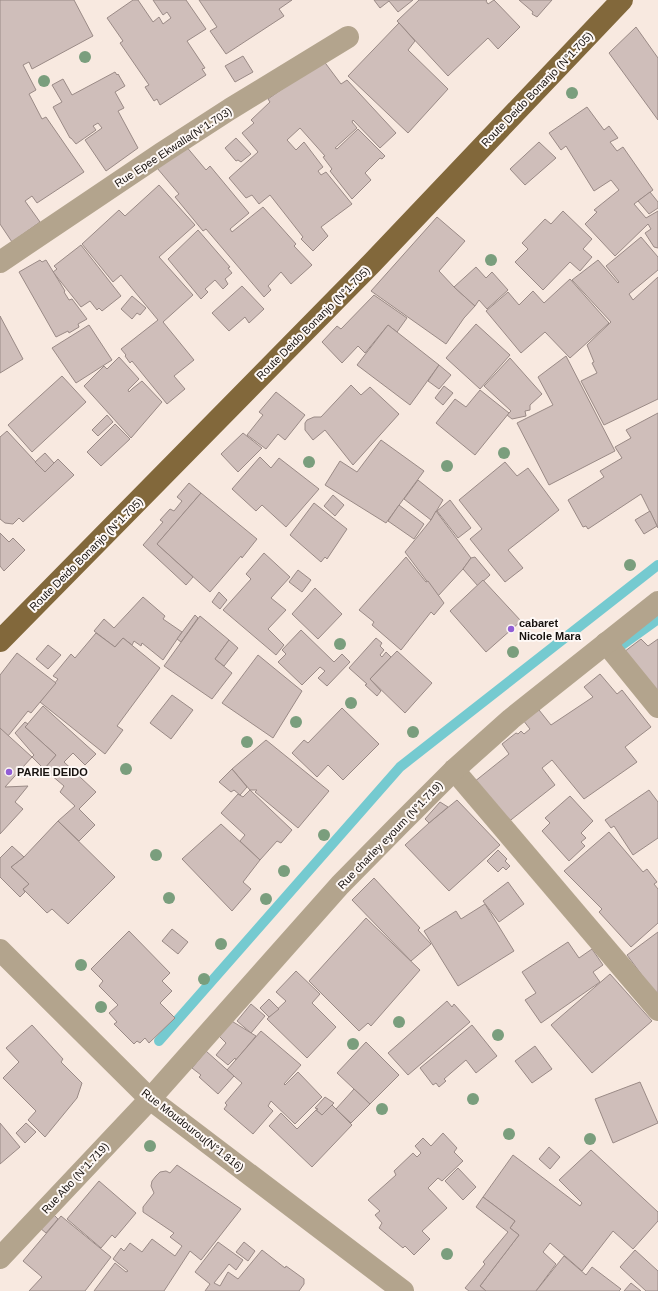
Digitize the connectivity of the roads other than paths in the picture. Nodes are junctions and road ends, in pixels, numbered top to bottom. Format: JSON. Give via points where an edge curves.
{"nodes":[{"id":1,"x":622,"y":0,"type":"edge"},
{"id":2,"x":348,"y":36,"type":"dead end"},
{"id":3,"x":0,"y":262,"type":"edge"},
{"id":4,"x":658,"y":602,"type":"edge"},
{"id":5,"x":0,"y":641,"type":"edge"},
{"id":6,"x":606,"y":643,"type":"junction"},
{"id":7,"x":658,"y":707,"type":"edge"},
{"id":8,"x":454,"y":770,"type":"junction"},
{"id":9,"x":0,"y":950,"type":"edge"},
{"id":10,"x":658,"y":1010,"type":"edge"},
{"id":11,"x":150,"y":1099,"type":"junction"},
{"id":12,"x":0,"y":1258,"type":"edge"},
{"id":13,"x":381,"y":1285,"type":"edge"},
{"id":14,"x":404,"y":1291,"type":"edge"}],
"edges":[{"from":1,"to":5,"type":"main road","name":"Route Deido Bonanjo (N°1.705)","via":[[371,264]]},
{"from":2,"to":3,"type":"street","name":"Rue Epee Ekwalla(N°1.703)","via":[[224,113]]},
{"from":4,"to":6,"type":"street","name":"Rue charley eyoum (N°1.719)"},
{"from":6,"to":7,"type":"street"},
{"from":6,"to":8,"type":"street","name":"Rue charley eyoum (N°1.719)","via":[[511,719]]},
{"from":8,"to":10,"type":"street"},
{"from":8,"to":11,"type":"street","name":"Rue charley eyoum (N°1.719)","via":[[340,885]]},
{"from":9,"to":11,"type":"street","name":"Rue Moudourou(N°1.816)"},
{"from":11,"to":12,"type":"street","name":"Rue Abo (N°1.719)"},
{"from":11,"to":13,"type":"street","name":"Rue Moudourou(N°1.816)"},
{"from":13,"to":14,"type":"street","name":"Rue Moudourou(N°1.816)"}]}
